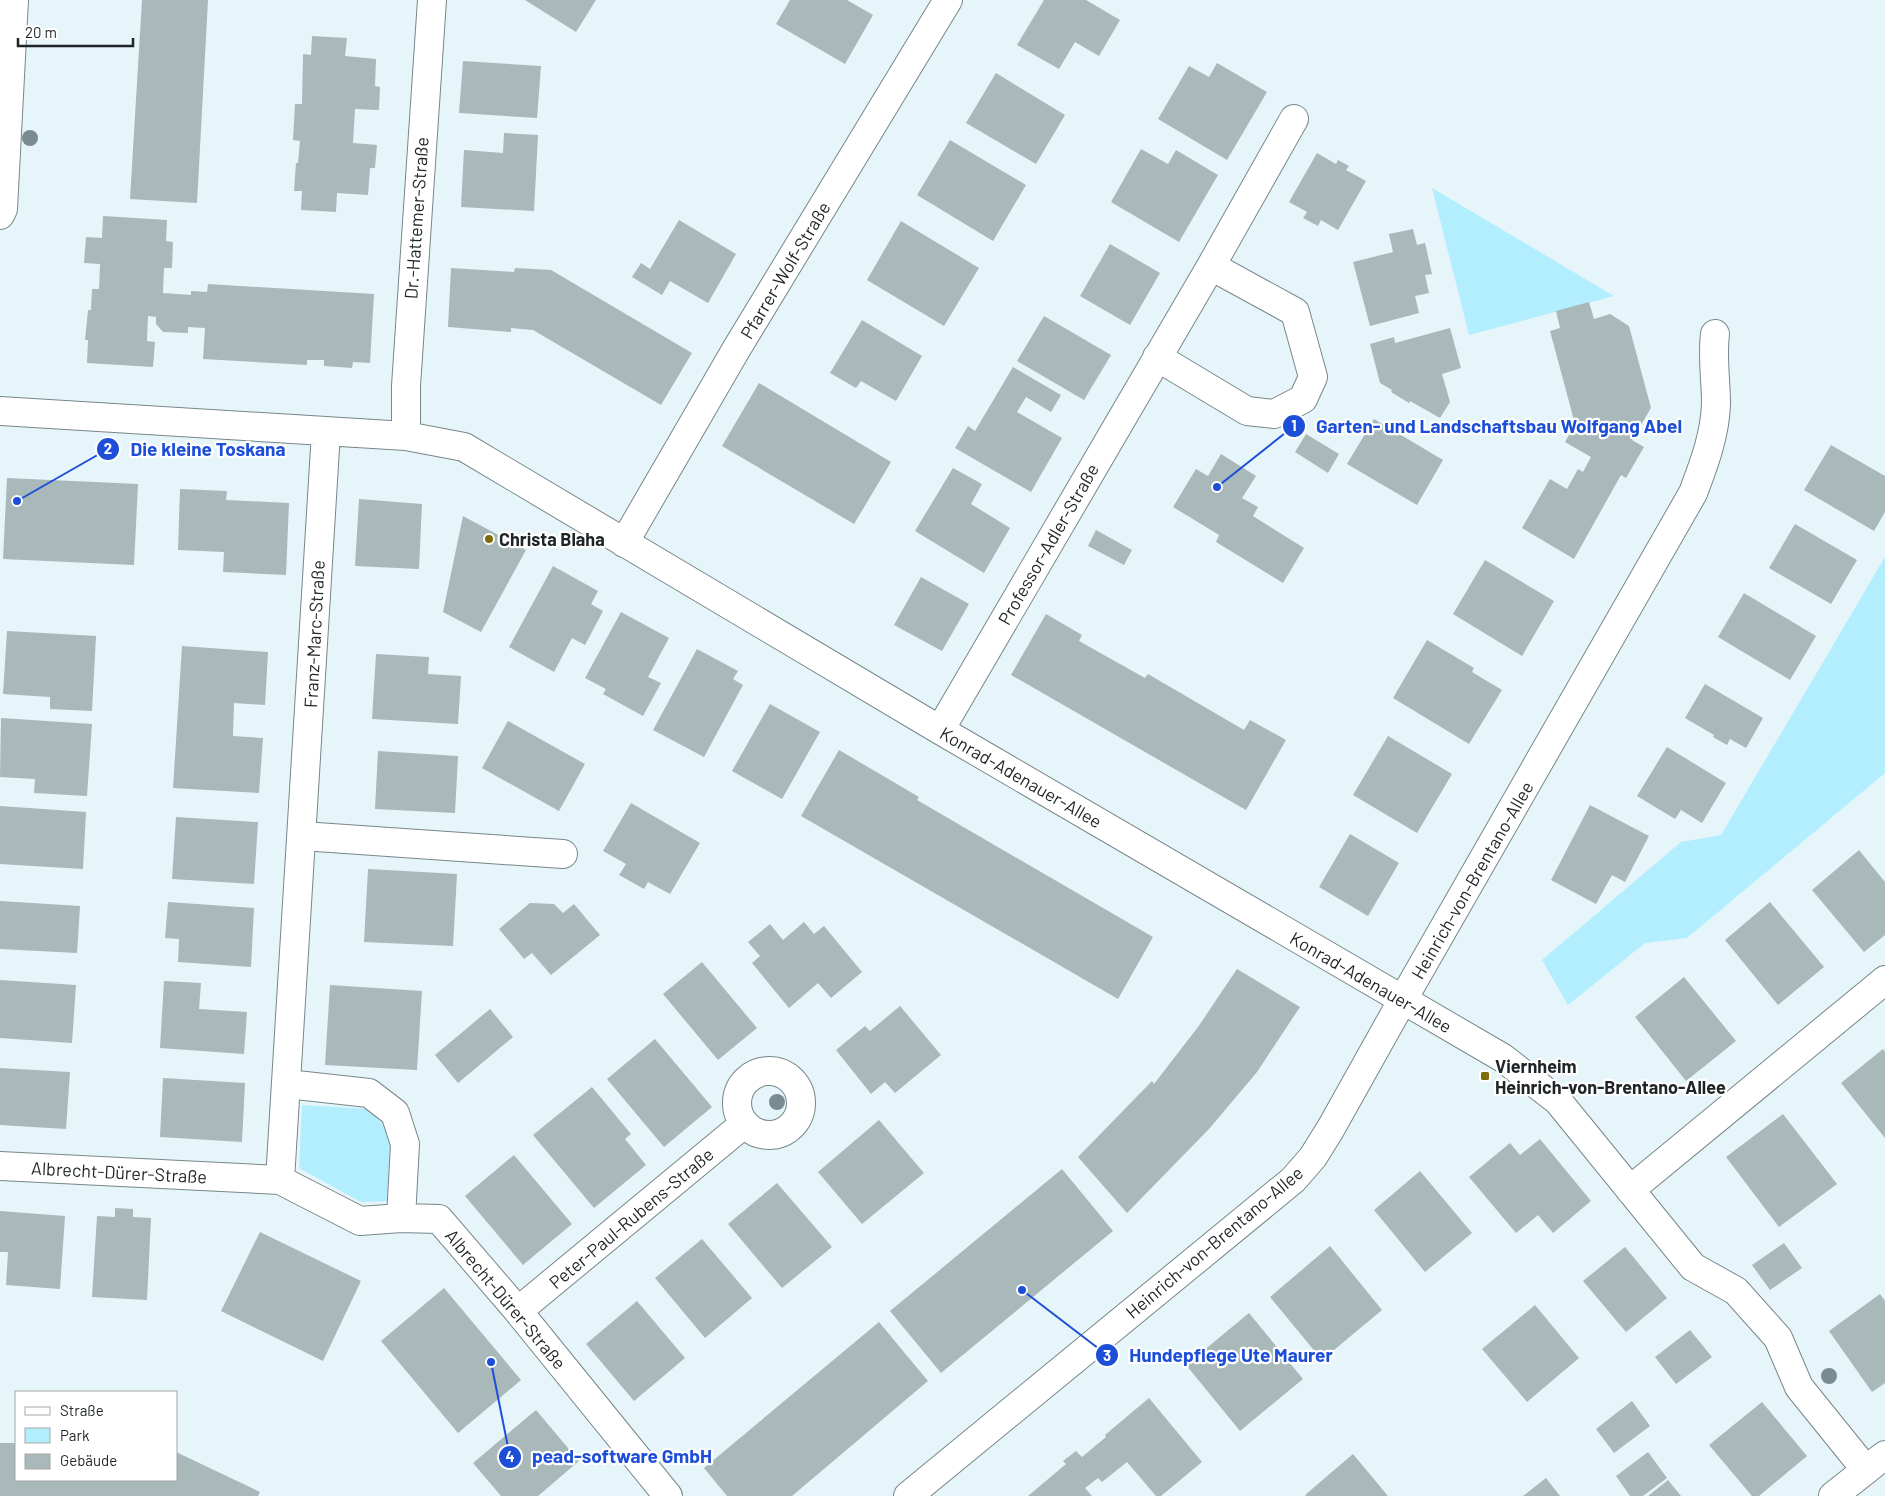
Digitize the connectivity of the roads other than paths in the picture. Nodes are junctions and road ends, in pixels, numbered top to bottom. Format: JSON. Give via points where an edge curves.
{"nodes":[{"id":1,"x":14,"y":0,"type":"edge"},
{"id":2,"x":432,"y":0,"type":"edge"},
{"id":3,"x":948,"y":0,"type":"edge"},
{"id":4,"x":1294,"y":119,"type":"dead end"},
{"id":5,"x":0,"y":215,"type":"edge"},
{"id":6,"x":1211,"y":266,"type":"junction"},
{"id":7,"x":1715,"y":334,"type":"dead end"},
{"id":8,"x":1157,"y":358,"type":"junction"},
{"id":9,"x":0,"y":411,"type":"edge"},
{"id":10,"x":326,"y":432,"type":"junction"},
{"id":11,"x":406,"y":436,"type":"junction"},
{"id":12,"x":624,"y":542,"type":"junction"},
{"id":13,"x":940,"y":730,"type":"junction"},
{"id":14,"x":302,"y":836,"type":"junction"},
{"id":15,"x":564,"y":854,"type":"dead end"},
{"id":16,"x":1885,"y":980,"type":"edge"},
{"id":17,"x":1402,"y":1000,"type":"junction"},
{"id":18,"x":288,"y":1084,"type":"junction"},
{"id":19,"x":744,"y":1124,"type":"dead end"},
{"id":20,"x":0,"y":1166,"type":"edge"},
{"id":21,"x":280,"y":1180,"type":"junction"},
{"id":22,"x":1630,"y":1190,"type":"junction"},
{"id":23,"x":401,"y":1218,"type":"junction"},
{"id":24,"x":518,"y":1312,"type":"junction"},
{"id":25,"x":1875,"y":1462,"type":"edge"},
{"id":26,"x":668,"y":1496,"type":"edge"},
{"id":27,"x":908,"y":1496,"type":"edge"},
{"id":28,"x":1833,"y":1496,"type":"edge"}],
"edges":[{"from":1,"to":5,"type":"street","via":[[4,209]]},
{"from":2,"to":11,"type":"street","name":"Dr.-Hattemer-Straße","via":[[406,376]]},
{"from":3,"to":12,"type":"street","name":"Pfarrer-Wolf-Straße","via":[[737,348]]},
{"from":4,"to":6,"type":"street","name":"Professor-Adler-Straße"},
{"from":6,"to":8,"type":"street","name":"Professor-Adler-Straße"},
{"from":6,"to":8,"type":"street","via":[[1295,312],[1313,377],[1303,399],[1274,414],[1247,411]]},
{"from":7,"to":17,"type":"street","name":"Heinrich-von-Brentano-Allee","via":[[1712,352],[1716,405],[1709,451],[1693,493]]},
{"from":8,"to":13,"type":"street","name":"Professor-Adler-Straße"},
{"from":9,"to":10,"type":"street","name":"Konrad-Adenauer-Allee"},
{"from":10,"to":11,"type":"street","name":"Konrad-Adenauer-Allee"},
{"from":10,"to":14,"type":"street","name":"Franz-Marc-Straße"},
{"from":11,"to":12,"type":"street","name":"Konrad-Adenauer-Allee","via":[[464,447]]},
{"from":12,"to":13,"type":"street","name":"Konrad-Adenauer-Allee"},
{"from":13,"to":17,"type":"street","name":"Konrad-Adenauer-Allee"},
{"from":14,"to":15,"type":"street"},
{"from":14,"to":18,"type":"street","name":"Franz-Marc-Straße"},
{"from":16,"to":22,"type":"street"},
{"from":17,"to":22,"type":"street","name":"Konrad-Adenauer-Allee","via":[[1503,1058],[1558,1101]]},
{"from":17,"to":27,"type":"street","name":"Heinrich-von-Brentano-Allee","via":[[1331,1128],[1313,1157],[1293,1180]]},
{"from":18,"to":21,"type":"street","name":"Franz-Marc-Straße"},
{"from":18,"to":23,"type":"street","via":[[369,1093],[395,1113],[405,1144]]},
{"from":19,"to":24,"type":"street","name":"Peter-Paul-Rubens-Straße"},
{"from":20,"to":21,"type":"street","name":"Albrecht-Dürer-Straße"},
{"from":21,"to":23,"type":"street","name":"Albrecht-Dürer-Straße","via":[[360,1221]]},
{"from":22,"to":25,"type":"street","name":"Konrad-Adenauer-Allee","via":[[1693,1267],[1736,1290],[1778,1338],[1799,1387]]},
{"from":23,"to":24,"type":"street","name":"Albrecht-Dürer-Straße","via":[[439,1219]]},
{"from":24,"to":26,"type":"street","name":"Albrecht-Dürer-Straße"},
{"from":25,"to":28,"type":"street"}]}
